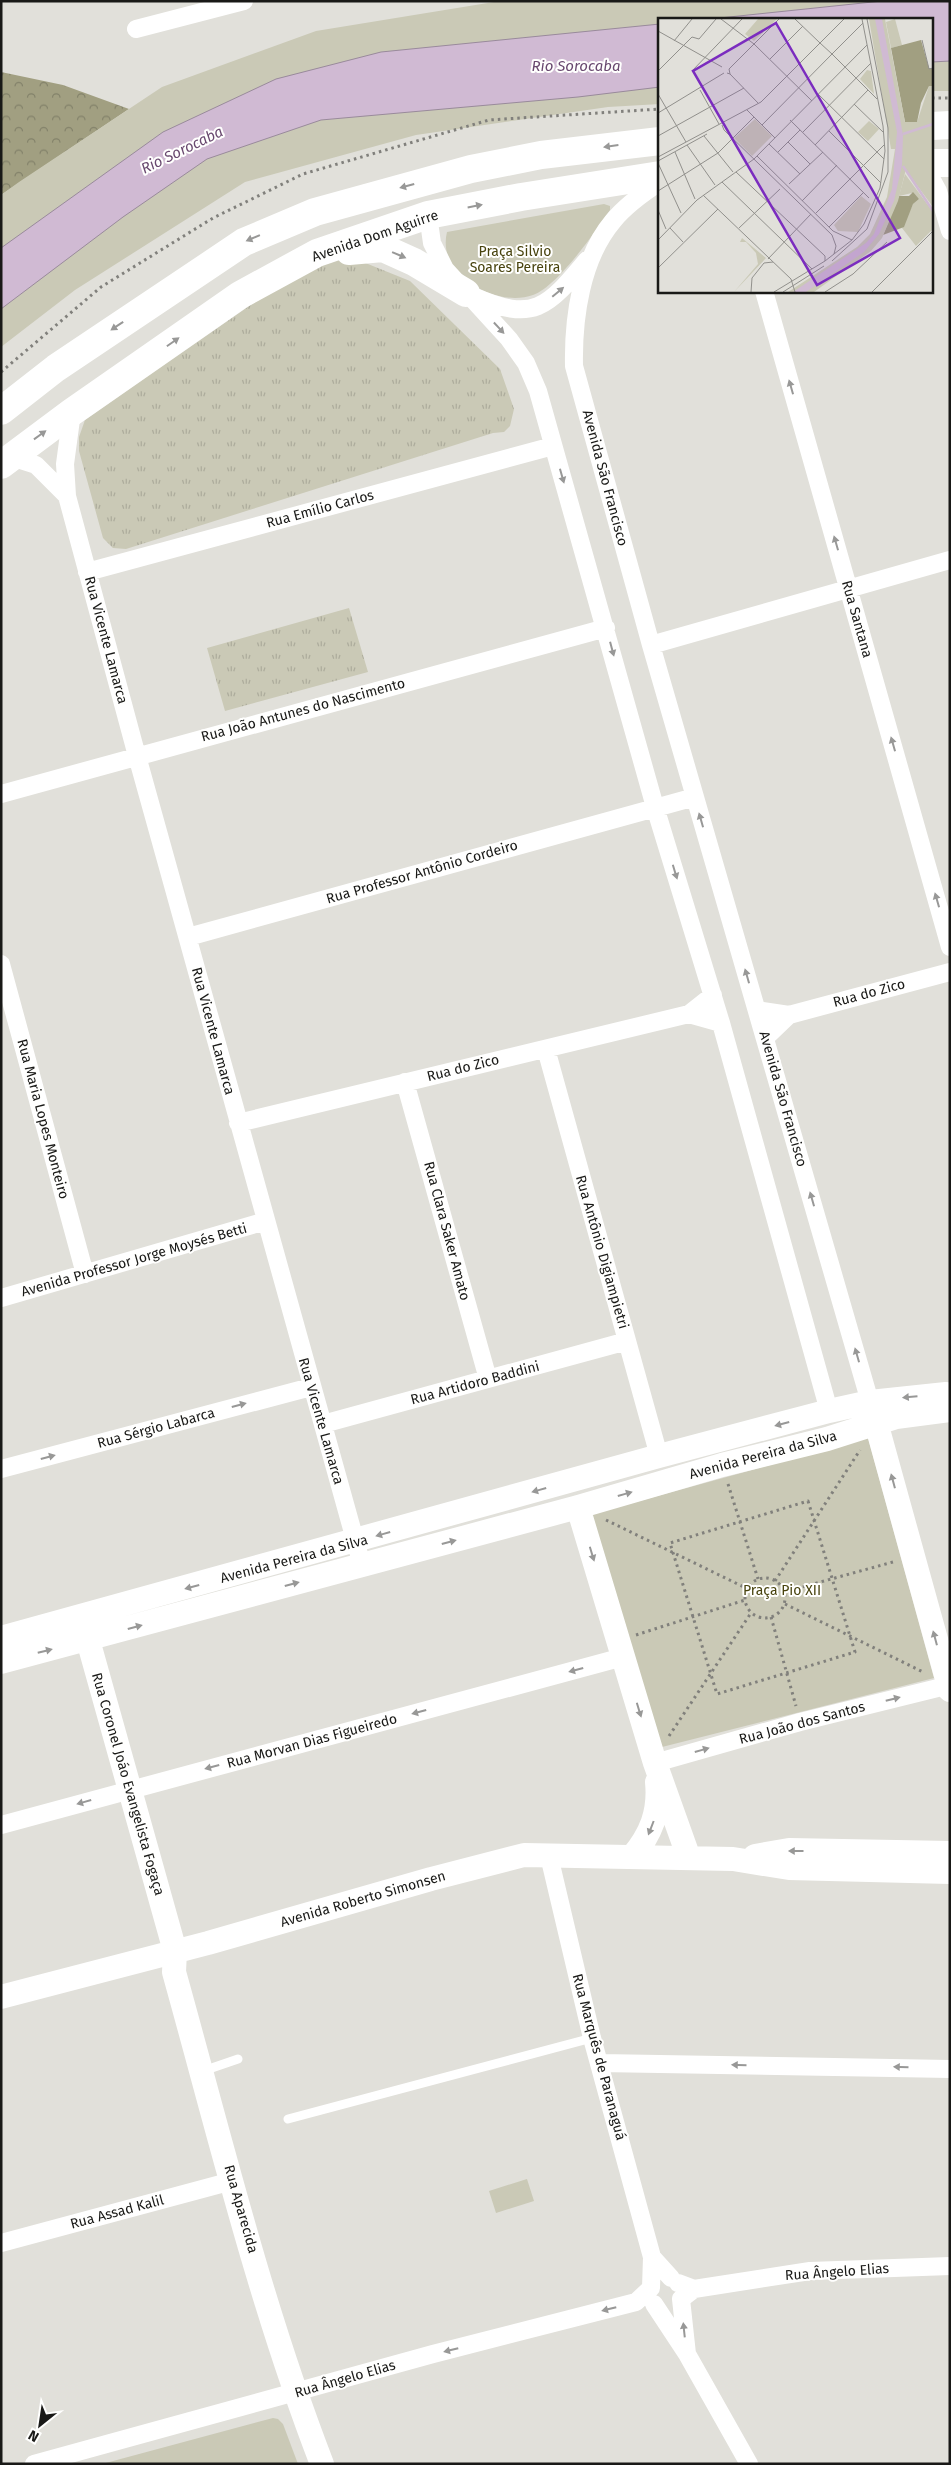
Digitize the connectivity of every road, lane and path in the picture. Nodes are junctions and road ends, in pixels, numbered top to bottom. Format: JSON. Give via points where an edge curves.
{"nodes":[{"id":1,"x":244,"y":1,"type":"edge"},
{"id":2,"x":136,"y":29,"type":"dead end"},
{"id":3,"x":934,"y":98,"type":"edge"},
{"id":4,"x":950,"y":98,"type":"edge"},
{"id":5,"x":950,"y":125,"type":"edge"},
{"id":6,"x":934,"y":126,"type":"edge"},
{"id":7,"x":658,"y":141,"type":"edge"},
{"id":8,"x":934,"y":163,"type":"edge"},
{"id":9,"x":950,"y":163,"type":"edge"},
{"id":10,"x":471,"y":169,"type":"junction"},
{"id":11,"x":658,"y":175,"type":"edge"},
{"id":12,"x":658,"y":184,"type":"edge"},
{"id":13,"x":934,"y":184,"type":"edge"},
{"id":14,"x":428,"y":215,"type":"junction"},
{"id":15,"x":950,"y":231,"type":"edge"},
{"id":16,"x":595,"y":251,"type":"junction"},
{"id":17,"x":317,"y":253,"type":"junction"},
{"id":18,"x":764,"y":292,"type":"edge"},
{"id":19,"x":466,"y":293,"type":"junction"},
{"id":20,"x":1,"y":411,"type":"edge"},
{"id":21,"x":72,"y":412,"type":"junction"},
{"id":22,"x":553,"y":446,"type":"junction"},
{"id":23,"x":6,"y":461,"type":"edge"},
{"id":24,"x":67,"y":496,"type":"junction"},
{"id":25,"x":950,"y":560,"type":"edge"},
{"id":26,"x":87,"y":572,"type":"junction"},
{"id":27,"x":849,"y":590,"type":"junction"},
{"id":28,"x":606,"y":628,"type":"junction"},
{"id":29,"x":651,"y":645,"type":"junction"},
{"id":30,"x":136,"y":756,"type":"junction"},
{"id":31,"x":1,"y":794,"type":"edge"},
{"id":32,"x":695,"y":797,"type":"junction"},
{"id":33,"x":655,"y":807,"type":"junction"},
{"id":34,"x":188,"y":937,"type":"junction"},
{"id":35,"x":950,"y":947,"type":"edge"},
{"id":36,"x":1,"y":964,"type":"edge"},
{"id":37,"x":950,"y":972,"type":"edge"},
{"id":38,"x":713,"y":995,"type":"junction"},
{"id":39,"x":757,"y":1010,"type":"junction"},
{"id":40,"x":689,"y":1014,"type":"junction"},
{"id":41,"x":789,"y":1015,"type":"junction"},
{"id":42,"x":721,"y":1023,"type":"junction"},
{"id":43,"x":765,"y":1038,"type":"junction"},
{"id":44,"x":546,"y":1048,"type":"junction"},
{"id":45,"x":405,"y":1082,"type":"junction"},
{"id":46,"x":238,"y":1123,"type":"junction"},
{"id":47,"x":266,"y":1221,"type":"junction"},
{"id":48,"x":85,"y":1274,"type":"junction"},
{"id":49,"x":1,"y":1298,"type":"edge"},
{"id":50,"x":627,"y":1341,"type":"junction"},
{"id":51,"x":488,"y":1379,"type":"junction"},
{"id":52,"x":311,"y":1387,"type":"junction"},
{"id":53,"x":950,"y":1394,"type":"edge"},
{"id":54,"x":950,"y":1410,"type":"edge"},
{"id":55,"x":830,"y":1412,"type":"junction"},
{"id":56,"x":874,"y":1413,"type":"junction"},
{"id":57,"x":323,"y":1424,"type":"junction"},
{"id":58,"x":659,"y":1456,"type":"junction"},
{"id":59,"x":722,"y":1465,"type":"junction"},
{"id":60,"x":1,"y":1469,"type":"edge"},
{"id":61,"x":586,"y":1477,"type":"junction"},
{"id":62,"x":578,"y":1507,"type":"junction"},
{"id":63,"x":815,"y":1520,"type":"junction"},
{"id":64,"x":740,"y":1522,"type":"junction"},
{"id":65,"x":355,"y":1542,"type":"junction"},
{"id":66,"x":674,"y":1553,"type":"junction"},
{"id":67,"x":913,"y":1557,"type":"junction"},
{"id":68,"x":362,"y":1565,"type":"junction"},
{"id":69,"x":758,"y":1579,"type":"junction"},
{"id":70,"x":833,"y":1579,"type":"junction"},
{"id":71,"x":775,"y":1581,"type":"junction"},
{"id":72,"x":748,"y":1589,"type":"junction"},
{"id":73,"x":784,"y":1592,"type":"junction"},
{"id":74,"x":745,"y":1600,"type":"junction"},
{"id":75,"x":784,"y":1604,"type":"junction"},
{"id":76,"x":751,"y":1613,"type":"junction"},
{"id":77,"x":693,"y":1617,"type":"junction"},
{"id":78,"x":771,"y":1617,"type":"junction"},
{"id":79,"x":77,"y":1618,"type":"junction"},
{"id":80,"x":850,"y":1637,"type":"junction"},
{"id":81,"x":1,"y":1638,"type":"edge"},
{"id":82,"x":88,"y":1640,"type":"junction"},
{"id":83,"x":621,"y":1649,"type":"junction"},
{"id":84,"x":1,"y":1662,"type":"edge"},
{"id":85,"x":786,"y":1672,"type":"junction"},
{"id":86,"x":711,"y":1674,"type":"junction"},
{"id":87,"x":949,"y":1686,"type":"edge"},
{"id":88,"x":800,"y":1722,"type":"junction"},
{"id":89,"x":655,"y":1763,"type":"junction"},
{"id":90,"x":131,"y":1789,"type":"junction"},
{"id":91,"x":1,"y":1826,"type":"edge"},
{"id":92,"x":950,"y":1853,"type":"edge"},
{"id":93,"x":549,"y":1856,"type":"junction"},
{"id":94,"x":632,"y":1858,"type":"junction"},
{"id":95,"x":689,"y":1858,"type":"junction"},
{"id":96,"x":733,"y":1859,"type":"junction"},
{"id":97,"x":950,"y":1862,"type":"edge"},
{"id":98,"x":804,"y":1868,"type":"junction"},
{"id":99,"x":950,"y":1872,"type":"edge"},
{"id":100,"x":175,"y":1951,"type":"junction"},
{"id":101,"x":1,"y":1997,"type":"edge"},
{"id":102,"x":592,"y":2038,"type":"junction"},
{"id":103,"x":238,"y":2059,"type":"dead end"},
{"id":104,"x":600,"y":2063,"type":"junction"},
{"id":105,"x":950,"y":2069,"type":"edge"},
{"id":106,"x":202,"y":2072,"type":"junction"},
{"id":107,"x":288,"y":2119,"type":"dead end"},
{"id":108,"x":232,"y":2181,"type":"junction"},
{"id":109,"x":1,"y":2243,"type":"edge"},
{"id":110,"x":652,"y":2256,"type":"junction"},
{"id":111,"x":950,"y":2266,"type":"edge"},
{"id":112,"x":681,"y":2287,"type":"junction"},
{"id":113,"x":652,"y":2296,"type":"junction"},
{"id":114,"x":687,"y":2354,"type":"junction"},
{"id":115,"x":295,"y":2393,"type":"junction"},
{"id":116,"x":34,"y":2464,"type":"edge"},
{"id":117,"x":322,"y":2464,"type":"edge"},
{"id":118,"x":749,"y":2464,"type":"edge"}],
"edges":[{"from":1,"to":2,"type":"street"},
{"from":3,"to":4,"type":"path"},
{"from":5,"to":6,"type":"highway"},
{"from":7,"to":10,"type":"highway","one_way":true,"via":[[541,155]]},
{"from":8,"to":9,"type":"highway"},
{"from":10,"to":14,"type":"highway","via":[[441,185],[432,196]]},
{"from":10,"to":20,"type":"highway","one_way":true,"via":[[315,212],[244,242],[56,368]]},
{"from":14,"to":11,"type":"highway","name":"Avenida Dom Aguirre","one_way":true},
{"from":12,"to":16,"type":"street","name":"Avenida São Francisco","via":[[624,209],[603,234]]},
{"from":13,"to":15,"type":"street"},
{"from":14,"to":17,"type":"highway","name":"Avenida Dom Aguirre"},
{"from":14,"to":19,"type":"street","via":[[436,252]]},
{"from":19,"to":16,"type":"street","one_way":true,"via":[[499,307],[524,310],[544,304],[563,289]]},
{"from":16,"to":29,"type":"street","name":"Avenida São Francisco","via":[[578,306],[573,335],[574,366]]},
{"from":17,"to":19,"type":"highway","one_way":true,"via":[[383,248]]},
{"from":21,"to":17,"type":"highway","name":"Avenida Dom Aguirre","one_way":true,"via":[[240,295]]},
{"from":27,"to":18,"type":"street","name":"Rua Santana","one_way":true},
{"from":19,"to":22,"type":"street","one_way":true,"via":[[509,339],[526,363],[538,391]]},
{"from":23,"to":21,"type":"highway","name":"Avenida Dom Aguirre","one_way":true},
{"from":21,"to":24,"type":"street","name":"Rua Vicente Lamarca","via":[[65,464]]},
{"from":22,"to":26,"type":"street","name":"Rua Emílio Carlos"},
{"from":22,"to":28,"type":"street","one_way":true},
{"from":23,"to":24,"type":"street","via":[[36,465]]},
{"from":24,"to":26,"type":"street","name":"Rua Vicente Lamarca"},
{"from":25,"to":27,"type":"street"},
{"from":26,"to":30,"type":"street","name":"Rua Vicente Lamarca"},
{"from":27,"to":29,"type":"street"},
{"from":35,"to":27,"type":"street","name":"Rua Santana","one_way":true},
{"from":28,"to":30,"type":"street","name":"Rua João Antunes do Nascimento"},
{"from":28,"to":33,"type":"street","one_way":true},
{"from":29,"to":32,"type":"street","name":"Avenida São Francisco"},
{"from":30,"to":31,"type":"street","name":"Rua João Antunes do Nascimento"},
{"from":30,"to":34,"type":"street","name":"Rua Vicente Lamarca"},
{"from":32,"to":33,"type":"street"},
{"from":39,"to":32,"type":"street","name":"Avenida São Francisco","one_way":true},
{"from":33,"to":34,"type":"street","name":"Rua Professor Antônio Cordeiro"},
{"from":33,"to":38,"type":"street","one_way":true},
{"from":34,"to":46,"type":"street","name":"Rua Vicente Lamarca"},
{"from":36,"to":48,"type":"street","name":"Rua Maria Lopes Monteiro"},
{"from":37,"to":41,"type":"street","name":"Rua do Zico"},
{"from":38,"to":40,"type":"street","name":"Rua do Zico"},
{"from":38,"to":42,"type":"street"},
{"from":39,"to":41,"type":"street","name":"Rua do Zico"},
{"from":39,"to":43,"type":"street","name":"Avenida São Francisco"},
{"from":40,"to":42,"type":"street","name":"Rua do Zico"},
{"from":40,"to":44,"type":"street","name":"Rua do Zico"},
{"from":41,"to":43,"type":"street","name":"Rua do Zico"},
{"from":42,"to":55,"type":"street"},
{"from":56,"to":43,"type":"street","name":"Avenida São Francisco","one_way":true},
{"from":44,"to":45,"type":"street","name":"Rua do Zico"},
{"from":44,"to":50,"type":"street","name":"Rua Antônio Digiampietri"},
{"from":45,"to":46,"type":"street","name":"Rua do Zico"},
{"from":45,"to":51,"type":"street","name":"Rua Clara Saker Amato"},
{"from":46,"to":47,"type":"street","name":"Rua Vicente Lamarca"},
{"from":47,"to":48,"type":"street","name":"Avenida Professor Jorge Moysés Betti"},
{"from":47,"to":52,"type":"street","name":"Rua Vicente Lamarca"},
{"from":48,"to":49,"type":"street","name":"Avenida Professor Jorge Moysés Betti"},
{"from":50,"to":51,"type":"street","name":"Rua Artidoro Baddini"},
{"from":50,"to":58,"type":"street","name":"Rua Antônio Digiampietri"},
{"from":51,"to":57,"type":"street","name":"Rua Artidoro Baddini"},
{"from":52,"to":57,"type":"street","name":"Rua Vicente Lamarca"},
{"from":60,"to":52,"type":"street","name":"Rua Sérgio Labarca","one_way":true},
{"from":53,"to":56,"type":"main road","name":"Avenida Pereira da Silva","one_way":true},
{"from":54,"to":56,"type":"main road","name":"Avenida Pereira da Silva","via":[[896,1417]]},
{"from":55,"to":56,"type":"main road","name":"Avenida Pereira da Silva"},
{"from":55,"to":58,"type":"main road","name":"Avenida Pereira da Silva","one_way":true},
{"from":56,"to":59,"type":"main road","name":"Avenida Pereira da Silva"},
{"from":56,"to":63,"type":"path"},
{"from":67,"to":56,"type":"main road","one_way":true},
{"from":57,"to":65,"type":"street","name":"Rua Vicente Lamarca"},
{"from":58,"to":61,"type":"main road","name":"Avenida Pereira da Silva"},
{"from":62,"to":59,"type":"main road","name":"Avenida Pereira da Silva","one_way":true},
{"from":59,"to":64,"type":"path"},
{"from":61,"to":62,"type":"main road"},
{"from":61,"to":65,"type":"main road","name":"Avenida Pereira da Silva","one_way":true},
{"from":62,"to":66,"type":"path"},
{"from":68,"to":62,"type":"main road","name":"Avenida Pereira da Silva","one_way":true},
{"from":62,"to":83,"type":"main road","one_way":true},
{"from":63,"to":64,"type":"path","via":[[808,1502]]},
{"from":63,"to":70,"type":"path"},
{"from":63,"to":71,"type":"path"},
{"from":64,"to":66,"type":"path","via":[[670,1543]]},
{"from":64,"to":69,"type":"path"},
{"from":65,"to":68,"type":"street","name":"Rua Vicente Lamarca"},
{"from":65,"to":79,"type":"main road","name":"Avenida Pereira da Silva","one_way":true},
{"from":66,"to":72,"type":"path"},
{"from":66,"to":77,"type":"path"},
{"from":67,"to":70,"type":"path"},
{"from":87,"to":67,"type":"main road","one_way":true},
{"from":82,"to":68,"type":"main road","name":"Avenida Pereira da Silva","one_way":true},
{"from":69,"to":71,"type":"path"},
{"from":69,"to":72,"type":"path"},
{"from":70,"to":73,"type":"path"},
{"from":70,"to":80,"type":"path"},
{"from":71,"to":73,"type":"path"},
{"from":72,"to":74,"type":"path"},
{"from":73,"to":75,"type":"path"},
{"from":74,"to":76,"type":"path"},
{"from":74,"to":77,"type":"path"},
{"from":75,"to":78,"type":"path","via":[[777,1615]]},
{"from":75,"to":80,"type":"path"},
{"from":76,"to":78,"type":"path"},
{"from":76,"to":86,"type":"path"},
{"from":77,"to":83,"type":"path"},
{"from":77,"to":86,"type":"path"},
{"from":78,"to":85,"type":"path"},
{"from":79,"to":81,"type":"main road","name":"Avenida Pereira da Silva"},
{"from":79,"to":82,"type":"main road","name":"Rua Coronel Joáo Evangelista Fogaça"},
{"from":80,"to":85,"type":"path","via":[[855,1652]]},
{"from":80,"to":87,"type":"path"},
{"from":84,"to":82,"type":"main road","name":"Avenida Pereira da Silva","one_way":true},
{"from":82,"to":90,"type":"main road","name":"Rua Coronel Joáo Evangelista Fogaça"},
{"from":83,"to":89,"type":"main road","one_way":true},
{"from":83,"to":90,"type":"street","name":"Rua Morvan Dias Figueiredo","one_way":true},
{"from":85,"to":86,"type":"path","via":[[717,1694]]},
{"from":85,"to":88,"type":"path"},
{"from":86,"to":89,"type":"path","via":[[662,1747]]},
{"from":88,"to":87,"type":"street","name":"Rua João dos Santos","one_way":true},
{"from":89,"to":88,"type":"street","name":"Rua João dos Santos","one_way":true},
{"from":89,"to":94,"type":"main road","one_way":true,"via":[[658,1808],[650,1831]]},
{"from":89,"to":95,"type":"main road"},
{"from":90,"to":91,"type":"street","name":"Rua Morvan Dias Figueiredo","one_way":true},
{"from":90,"to":100,"type":"main road","name":"Rua Coronel Joáo Evangelista Fogaça"},
{"from":92,"to":96,"type":"main road","name":"Avenida Roberto Simonsen","one_way":true,"via":[[789,1850]]},
{"from":93,"to":94,"type":"main road","name":"Avenida Roberto Simonsen"},
{"from":93,"to":100,"type":"main road","name":"Avenida Roberto Simonsen","via":[[524,1855],[431,1878]]},
{"from":93,"to":102,"type":"street","name":"Rua Marquês de Paranaguá"},
{"from":94,"to":95,"type":"main road","name":"Avenida Roberto Simonsen"},
{"from":95,"to":96,"type":"main road","name":"Avenida Roberto Simonsen"},
{"from":96,"to":98,"type":"main road","name":"Avenida Roberto Simonsen"},
{"from":97,"to":98,"type":"main road","via":[[850,1861]]},
{"from":98,"to":99,"type":"main road","name":"Avenida Roberto Simonsen"},
{"from":100,"to":101,"type":"main road","name":"Avenida Roberto Simonsen"},
{"from":100,"to":106,"type":"main road","name":"Rua Aparecida","via":[[174,1972]]},
{"from":102,"to":104,"type":"street","name":"Rua Marquês de Paranaguá"},
{"from":102,"to":107,"type":"lane"},
{"from":103,"to":106,"type":"lane"},
{"from":105,"to":104,"type":"street","one_way":true},
{"from":104,"to":110,"type":"street","name":"Rua Marquês de Paranaguá"},
{"from":106,"to":108,"type":"main road","name":"Rua Aparecida"},
{"from":108,"to":109,"type":"street","name":"Rua Assad Kalil"},
{"from":108,"to":115,"type":"main road","name":"Rua Aparecida"},
{"from":110,"to":112,"type":"street","name":"Rua Marquês de Paranaguá"},
{"from":110,"to":113,"type":"street","name":"Rua Marquês de Paranaguá"},
{"from":111,"to":112,"type":"street","name":"Rua Ângelo Elias","via":[[810,2271]]},
{"from":112,"to":113,"type":"street","via":[[663,2278],[655,2282]]},
{"from":112,"to":113,"type":"street","via":[[676,2306],[669,2309],[661,2309]]},
{"from":114,"to":112,"type":"street","one_way":true},
{"from":113,"to":114,"type":"street"},
{"from":113,"to":115,"type":"street","name":"Rua Ângelo Elias","one_way":true},
{"from":114,"to":118,"type":"street"},
{"from":115,"to":116,"type":"street","name":"Rua Ângelo Elias"},
{"from":115,"to":117,"type":"main road","name":"Rua Aparecida"}]}
